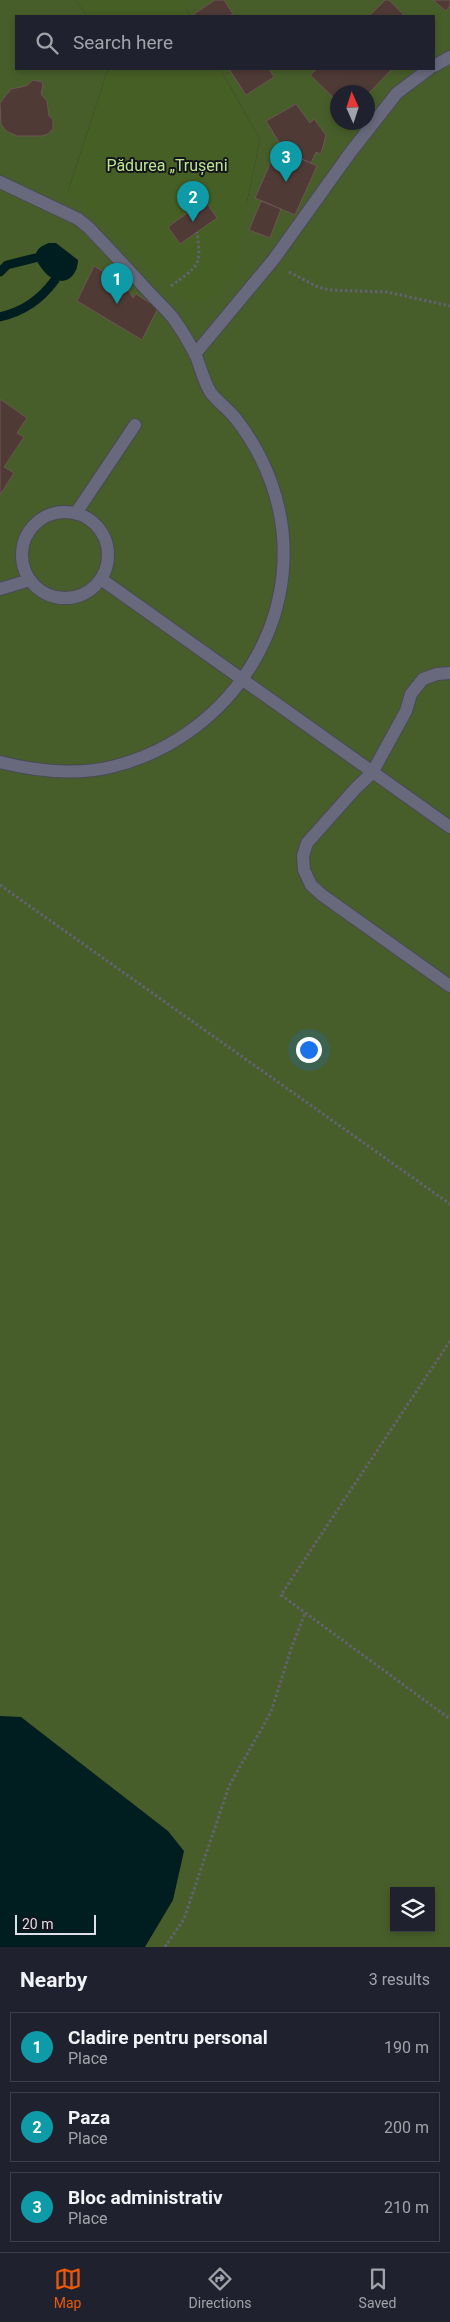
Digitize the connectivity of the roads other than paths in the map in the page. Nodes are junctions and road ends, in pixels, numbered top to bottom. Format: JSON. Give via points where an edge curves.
{"nodes":[{"id":1,"x":450,"y":58,"type":"edge"},
{"id":2,"x":435,"y":66,"type":"edge"},
{"id":3,"x":428,"y":70,"type":"edge"},
{"id":4,"x":0,"y":182,"type":"edge"},
{"id":5,"x":195,"y":354,"type":"junction"},
{"id":6,"x":134,"y":425,"type":"dead end"},
{"id":7,"x":76,"y":513,"type":"junction"},
{"id":8,"x":101,"y":579,"type":"junction"},
{"id":9,"x":30,"y":580,"type":"junction"},
{"id":10,"x":0,"y":590,"type":"edge"},
{"id":11,"x":450,"y":673,"type":"edge"},
{"id":12,"x":242,"y":681,"type":"junction"},
{"id":13,"x":0,"y":762,"type":"edge"},
{"id":14,"x":372,"y":773,"type":"junction"},
{"id":15,"x":450,"y":827,"type":"edge"},
{"id":16,"x":450,"y":986,"type":"edge"}],
"edges":[{"from":1,"to":2,"type":"lane"},
{"from":3,"to":5,"type":"lane","via":[[397,93],[378,116],[274,259]]},
{"from":4,"to":5,"type":"lane","via":[[78,219],[88,227],[173,318]]},
{"from":5,"to":12,"type":"lane","via":[[210,392],[236,418],[256,449],[271,483],[280,519],[284,556],[280,593],[270,628],[255,662]]},
{"from":6,"to":7,"type":"lane"},
{"from":7,"to":8,"type":"lane","via":[[99,527],[106,539],[107,567]]},
{"from":7,"to":9,"type":"lane","via":[[61,512],[34,524],[22,551],[23,566]]},
{"from":8,"to":9,"type":"lane","via":[[85,592],[65,598],[40,590]]},
{"from":8,"to":12,"type":"lane"},
{"from":9,"to":10,"type":"lane"},
{"from":11,"to":14,"type":"lane","via":[[424,679],[411,694],[406,711]]},
{"from":12,"to":13,"type":"lane","via":[[208,719],[178,741],[145,758],[110,768],[73,772],[36,770]]},
{"from":12,"to":14,"type":"lane"},
{"from":14,"to":15,"type":"lane"},
{"from":14,"to":16,"type":"lane","via":[[307,843],[303,856],[304,870],[322,895]]}]}
